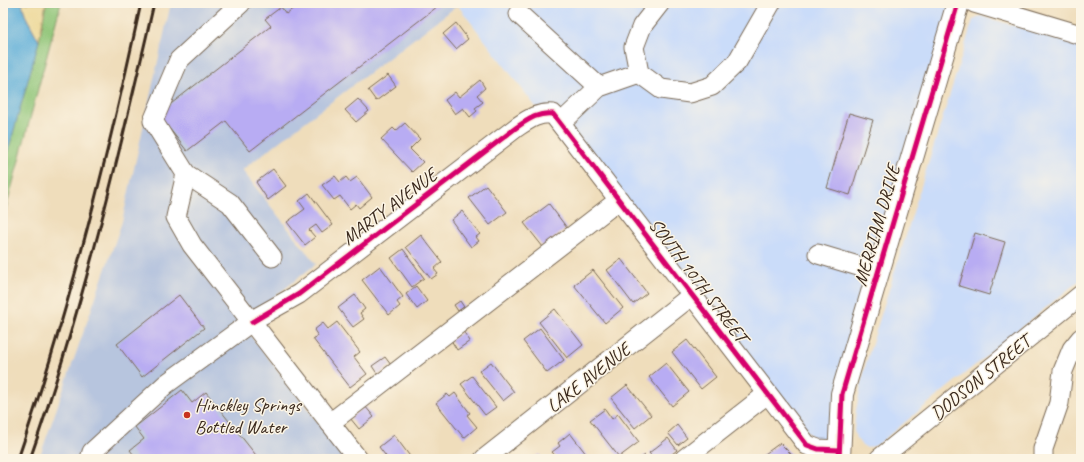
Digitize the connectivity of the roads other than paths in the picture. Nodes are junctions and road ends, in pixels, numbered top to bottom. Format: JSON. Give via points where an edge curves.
{"nodes":[{"id":1,"x":241,"y":3,"type":"edge"},
{"id":2,"x":660,"y":3,"type":"edge"},
{"id":3,"x":771,"y":3,"type":"edge"},
{"id":4,"x":958,"y":3,"type":"edge"},
{"id":5,"x":974,"y":3,"type":"edge"},
{"id":6,"x":519,"y":14,"type":"dead end"},
{"id":7,"x":1081,"y":35,"type":"edge"},
{"id":8,"x":639,"y":72,"type":"junction"},
{"id":9,"x":599,"y":87,"type":"junction"},
{"id":10,"x":544,"y":113,"type":"joint"},
{"id":11,"x":561,"y":123,"type":"junction"},
{"id":12,"x":186,"y":174,"type":"junction"},
{"id":13,"x":619,"y":200,"type":"junction"},
{"id":14,"x":818,"y":254,"type":"dead end"},
{"id":15,"x":272,"y":257,"type":"dead end"},
{"id":16,"x":878,"y":272,"type":"junction"},
{"id":17,"x":1081,"y":295,"type":"edge"},
{"id":18,"x":691,"y":296,"type":"junction"},
{"id":19,"x":252,"y":322,"type":"junction"},
{"id":20,"x":1081,"y":338,"type":"edge"},
{"id":21,"x":767,"y":394,"type":"junction"},
{"id":22,"x":330,"y":423,"type":"junction"},
{"id":23,"x":839,"y":454,"type":"edge"},
{"id":24,"x":90,"y":459,"type":"edge"},
{"id":25,"x":358,"y":459,"type":"edge"},
{"id":26,"x":484,"y":459,"type":"edge"},
{"id":27,"x":684,"y":459,"type":"edge"},
{"id":28,"x":879,"y":459,"type":"edge"},
{"id":29,"x":1043,"y":459,"type":"edge"}],
"edges":[{"from":1,"to":12,"type":"street","via":[[179,60],[152,121]]},
{"from":2,"to":8,"type":"street","via":[[642,26],[634,46]]},
{"from":3,"to":8,"type":"street","via":[[737,62],[712,86],[690,93],[661,89]]},
{"from":4,"to":16,"type":"main road","name":"MERRIAM DRIVE"},
{"from":5,"to":7,"type":"street"},
{"from":6,"to":9,"type":"street"},
{"from":8,"to":9,"type":"street"},
{"from":9,"to":11,"type":"street"},
{"from":10,"to":11,"type":"street","name":"SOUTH 10TH STREET","via":[[554,114]]},
{"from":10,"to":19,"type":"street","name":"MARTY AVENUE","via":[[517,127],[299,294]]},
{"from":11,"to":13,"type":"street","name":"SOUTH 10TH STREET"},
{"from":12,"to":15,"type":"street","via":[[230,203]]},
{"from":12,"to":19,"type":"street","via":[[176,217],[192,245]]},
{"from":13,"to":18,"type":"street","name":"SOUTH 10TH STREET"},
{"from":13,"to":22,"type":"street"},
{"from":14,"to":16,"type":"street"},
{"from":16,"to":23,"type":"main road","name":"MERRIAM DRIVE","via":[[842,394]]},
{"from":17,"to":28,"type":"street","name":"DODSON STREET"},
{"from":18,"to":21,"type":"street","name":"SOUTH 10TH STREET"},
{"from":18,"to":26,"type":"street","name":"LAKE AVENUE"},
{"from":19,"to":22,"type":"street"},
{"from":19,"to":24,"type":"street","name":"MARTY AVENUE","via":[[166,384],[92,452]]},
{"from":20,"to":29,"type":"street","via":[[1072,349],[1063,371],[1059,403],[1042,449]]},
{"from":21,"to":23,"type":"street","name":"SOUTH 10TH STREET","via":[[807,445]]},
{"from":21,"to":27,"type":"street"},
{"from":22,"to":25,"type":"street"}]}
